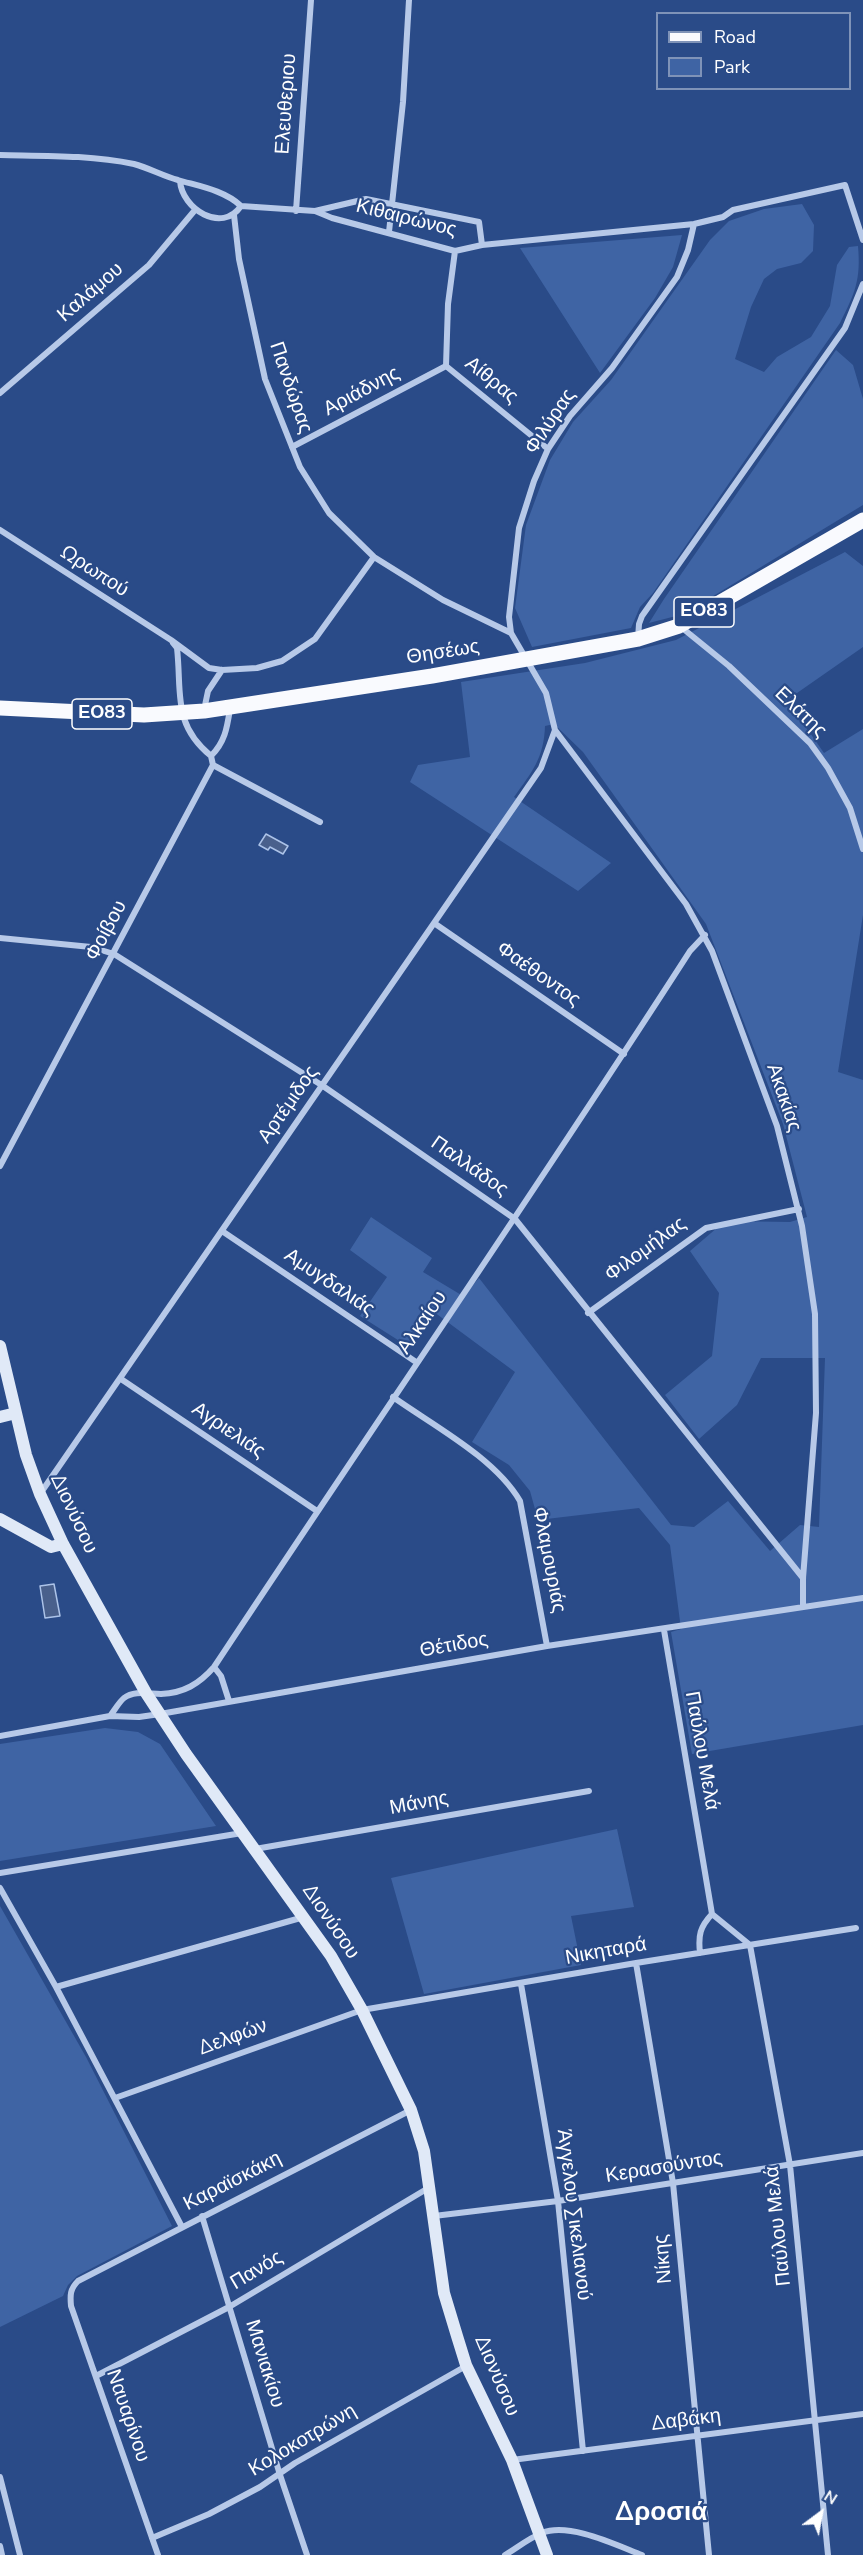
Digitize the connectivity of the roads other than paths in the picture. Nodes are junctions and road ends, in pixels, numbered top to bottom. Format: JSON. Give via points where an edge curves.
{"nodes":[{"id":1,"x":311,"y":0,"type":"edge"},
{"id":2,"x":409,"y":0,"type":"edge"},
{"id":3,"x":0,"y":155,"type":"edge"},
{"id":4,"x":180,"y":181,"type":"junction"},
{"id":5,"x":391,"y":204,"type":"junction"},
{"id":6,"x":241,"y":206,"type":"junction"},
{"id":7,"x":195,"y":210,"type":"junction"},
{"id":8,"x":296,"y":211,"type":"junction"},
{"id":9,"x":315,"y":211,"type":"junction"},
{"id":10,"x":234,"y":215,"type":"junction"},
{"id":11,"x":694,"y":224,"type":"junction"},
{"id":12,"x":389,"y":232,"type":"junction"},
{"id":13,"x":863,"y":240,"type":"edge"},
{"id":14,"x":482,"y":245,"type":"junction"},
{"id":15,"x":455,"y":251,"type":"junction"},
{"id":16,"x":863,"y":284,"type":"edge"},
{"id":17,"x":446,"y":366,"type":"junction"},
{"id":18,"x":0,"y":393,"type":"edge"},
{"id":19,"x":292,"y":447,"type":"junction"},
{"id":20,"x":548,"y":449,"type":"junction"},
{"id":21,"x":863,"y":520,"type":"edge"},
{"id":22,"x":0,"y":530,"type":"edge"},
{"id":23,"x":374,"y":557,"type":"junction"},
{"id":24,"x":679,"y":626,"type":"junction"},
{"id":25,"x":511,"y":633,"type":"junction"},
{"id":26,"x":638,"y":639,"type":"junction"},
{"id":27,"x":171,"y":640,"type":"junction"},
{"id":28,"x":528,"y":660,"type":"junction"},
{"id":29,"x":222,"y":670,"type":"junction"},
{"id":30,"x":0,"y":708,"type":"edge"},
{"id":31,"x":230,"y":708,"type":"junction"},
{"id":32,"x":204,"y":711,"type":"junction"},
{"id":33,"x":182,"y":713,"type":"junction"},
{"id":34,"x":555,"y":730,"type":"junction"},
{"id":35,"x":211,"y":756,"type":"junction"},
{"id":36,"x":213,"y":765,"type":"junction"},
{"id":37,"x":320,"y":822,"type":"dead end"},
{"id":38,"x":863,"y":849,"type":"edge"},
{"id":39,"x":434,"y":923,"type":"junction"},
{"id":40,"x":705,"y":935,"type":"junction"},
{"id":41,"x":0,"y":938,"type":"edge"},
{"id":42,"x":114,"y":954,"type":"junction"},
{"id":43,"x":624,"y":1054,"type":"junction"},
{"id":44,"x":323,"y":1086,"type":"junction"},
{"id":45,"x":0,"y":1166,"type":"edge"},
{"id":46,"x":799,"y":1209,"type":"junction"},
{"id":47,"x":515,"y":1219,"type":"junction"},
{"id":48,"x":222,"y":1232,"type":"junction"},
{"id":49,"x":588,"y":1313,"type":"junction"},
{"id":50,"x":0,"y":1346,"type":"edge"},
{"id":51,"x":416,"y":1362,"type":"junction"},
{"id":52,"x":121,"y":1379,"type":"junction"},
{"id":53,"x":393,"y":1397,"type":"junction"},
{"id":54,"x":16,"y":1413,"type":"junction"},
{"id":55,"x":0,"y":1417,"type":"edge"},
{"id":56,"x":40,"y":1494,"type":"junction"},
{"id":57,"x":317,"y":1511,"type":"junction"},
{"id":58,"x":0,"y":1519,"type":"edge"},
{"id":59,"x":63,"y":1544,"type":"junction"},
{"id":60,"x":803,"y":1578,"type":"junction"},
{"id":61,"x":863,"y":1598,"type":"edge"},
{"id":62,"x":804,"y":1607,"type":"junction"},
{"id":63,"x":664,"y":1630,"type":"junction"},
{"id":64,"x":547,"y":1646,"type":"junction"},
{"id":65,"x":214,"y":1667,"type":"junction"},
{"id":66,"x":146,"y":1693,"type":"junction"},
{"id":67,"x":229,"y":1701,"type":"junction"},
{"id":68,"x":160,"y":1714,"type":"junction"},
{"id":69,"x":110,"y":1716,"type":"junction"},
{"id":70,"x":0,"y":1736,"type":"edge"},
{"id":71,"x":589,"y":1791,"type":"dead end"},
{"id":72,"x":243,"y":1833,"type":"junction"},
{"id":73,"x":255,"y":1849,"type":"junction"},
{"id":74,"x":0,"y":1874,"type":"edge"},
{"id":75,"x":0,"y":1888,"type":"edge"},
{"id":76,"x":712,"y":1914,"type":"junction"},
{"id":77,"x":305,"y":1917,"type":"junction"},
{"id":78,"x":856,"y":1928,"type":"dead end"},
{"id":79,"x":750,"y":1945,"type":"junction"},
{"id":80,"x":700,"y":1953,"type":"junction"},
{"id":81,"x":636,"y":1963,"type":"junction"},
{"id":82,"x":521,"y":1984,"type":"junction"},
{"id":83,"x":56,"y":1987,"type":"junction"},
{"id":84,"x":362,"y":2010,"type":"junction"},
{"id":85,"x":116,"y":2098,"type":"junction"},
{"id":86,"x":411,"y":2110,"type":"junction"},
{"id":87,"x":863,"y":2153,"type":"edge"},
{"id":88,"x":790,"y":2165,"type":"junction"},
{"id":89,"x":674,"y":2183,"type":"junction"},
{"id":90,"x":431,"y":2187,"type":"junction"},
{"id":91,"x":558,"y":2201,"type":"junction"},
{"id":92,"x":202,"y":2216,"type":"junction"},
{"id":93,"x":434,"y":2216,"type":"junction"},
{"id":94,"x":182,"y":2227,"type":"junction"},
{"id":95,"x":72,"y":2287,"type":"joint"},
{"id":96,"x":229,"y":2307,"type":"junction"},
{"id":97,"x":466,"y":2365,"type":"junction"},
{"id":98,"x":96,"y":2376,"type":"junction"},
{"id":99,"x":863,"y":2414,"type":"edge"},
{"id":100,"x":815,"y":2420,"type":"junction"},
{"id":101,"x":697,"y":2436,"type":"junction"},
{"id":102,"x":583,"y":2451,"type":"junction"},
{"id":103,"x":512,"y":2460,"type":"junction"},
{"id":104,"x":280,"y":2475,"type":"junction"},
{"id":105,"x":0,"y":2477,"type":"edge"},
{"id":106,"x":541,"y":2533,"type":"junction"},
{"id":107,"x":152,"y":2538,"type":"junction"},
{"id":108,"x":0,"y":2546,"type":"edge"},
{"id":109,"x":2,"y":2555,"type":"edge"},
{"id":110,"x":20,"y":2555,"type":"edge"},
{"id":111,"x":158,"y":2555,"type":"edge"},
{"id":112,"x":307,"y":2555,"type":"edge"},
{"id":113,"x":505,"y":2555,"type":"edge"},
{"id":114,"x":547,"y":2555,"type":"edge"},
{"id":115,"x":642,"y":2555,"type":"edge"},
{"id":116,"x":709,"y":2555,"type":"edge"},
{"id":117,"x":828,"y":2555,"type":"edge"}],
"edges":[{"from":1,"to":8,"type":"street","name":"Ελευθεριου"},
{"from":2,"to":5,"type":"street"},
{"from":3,"to":4,"type":"street","name":"Κιθαιρώνος","via":[[85,157],[135,164]]},
{"from":4,"to":6,"type":"street","name":"Κιθαιρώνος","via":[[233,199]]},
{"from":4,"to":7,"type":"street","via":[[186,201]]},
{"from":5,"to":9,"type":"street","via":[[366,199]]},
{"from":5,"to":12,"type":"street"},
{"from":5,"to":14,"type":"street","via":[[479,222]]},
{"from":6,"to":8,"type":"street","name":"Κιθαιρώνος"},
{"from":6,"to":10,"type":"street"},
{"from":7,"to":10,"type":"street","via":[[219,219]]},
{"from":7,"to":18,"type":"street","name":"Καλάμου","via":[[149,265]]},
{"from":8,"to":9,"type":"street","name":"Κιθαιρώνος"},
{"from":9,"to":12,"type":"street","name":"Κιθαιρώνος"},
{"from":10,"to":19,"type":"street","name":"Πανδώρας","via":[[239,259],[265,379]]},
{"from":11,"to":13,"type":"street","name":"Κιθαιρώνος","via":[[723,217],[733,210],[845,185]]},
{"from":11,"to":14,"type":"street","name":"Κιθαιρώνος"},
{"from":11,"to":20,"type":"street","name":"Φιλύρας","via":[[677,277]]},
{"from":12,"to":15,"type":"street","name":"Κιθαιρώνος"},
{"from":14,"to":15,"type":"street","name":"Κιθαιρώνος"},
{"from":15,"to":17,"type":"street","name":"Αίθρας"},
{"from":16,"to":26,"type":"street","via":[[845,328],[642,616]]},
{"from":17,"to":19,"type":"street","name":"Αριάδνης"},
{"from":17,"to":20,"type":"street","name":"Αίθρας"},
{"from":19,"to":23,"type":"street","name":"Πανδώρας","via":[[328,513]]},
{"from":20,"to":25,"type":"street","name":"Φιλύρας","via":[[519,528],[509,617]]},
{"from":21,"to":24,"type":"main road","name":"Θησέως","number":"ΕΟ83"},
{"from":22,"to":27,"type":"street","name":"Ωρωπού"},
{"from":23,"to":25,"type":"street","name":"Πανδώρας","via":[[443,600]]},
{"from":23,"to":29,"type":"street","via":[[315,639],[282,661],[257,668]]},
{"from":24,"to":26,"type":"main road","name":"Θησέως","number":"ΕΟ83"},
{"from":24,"to":38,"type":"street","name":"Ελάτης","via":[[729,666],[810,743],[850,808]]},
{"from":25,"to":28,"type":"street"},
{"from":26,"to":28,"type":"main road","name":"Θησέως","number":"ΕΟ83"},
{"from":27,"to":29,"type":"street","name":"Ωρωπού","via":[[209,668]]},
{"from":27,"to":33,"type":"street","via":[[177,648]]},
{"from":28,"to":31,"type":"main road","name":"Θησέως","number":"ΕΟ83"},
{"from":28,"to":34,"type":"street","name":"Ακακίας","via":[[546,693]]},
{"from":29,"to":32,"type":"street","via":[[208,691]]},
{"from":30,"to":33,"type":"main road","name":"Θησέως","number":"ΕΟ83"},
{"from":31,"to":32,"type":"main road","name":"Θησέως","number":"ΕΟ83"},
{"from":31,"to":35,"type":"street","via":[[226,736]]},
{"from":32,"to":33,"type":"main road","name":"Θησέως","number":"ΕΟ83"},
{"from":33,"to":35,"type":"street","via":[[189,734]]},
{"from":34,"to":39,"type":"street","name":"Αρτέμιδος","via":[[541,768]]},
{"from":34,"to":40,"type":"street","name":"Ακακίας"},
{"from":35,"to":36,"type":"street"},
{"from":36,"to":37,"type":"street"},
{"from":36,"to":42,"type":"street","name":"Φοίβου"},
{"from":39,"to":43,"type":"street","name":"Φαέθοντος"},
{"from":39,"to":44,"type":"street","name":"Αρτέμιδος"},
{"from":40,"to":43,"type":"street","name":"Αλκαίου","via":[[690,951]]},
{"from":40,"to":46,"type":"street","name":"Ακακίας","via":[[777,1126]]},
{"from":41,"to":42,"type":"street","name":"Παλλάδος","via":[[91,947]]},
{"from":42,"to":44,"type":"street","name":"Παλλάδος"},
{"from":42,"to":45,"type":"street","name":"Φοίβου"},
{"from":43,"to":47,"type":"street","name":"Αλκαίου"},
{"from":44,"to":47,"type":"street","name":"Παλλάδος"},
{"from":44,"to":48,"type":"street","name":"Αρτέμιδος"},
{"from":46,"to":49,"type":"street","name":"Φιλομήλας","via":[[706,1228]]},
{"from":46,"to":60,"type":"street","name":"Ακακίας","via":[[816,1324],[816,1413]]},
{"from":47,"to":49,"type":"street","name":"Παλλάδος"},
{"from":47,"to":51,"type":"street","name":"Αλκαίου"},
{"from":48,"to":51,"type":"street","name":"Αμυγδαλιάς"},
{"from":48,"to":52,"type":"street","name":"Αρτέμιδος"},
{"from":49,"to":60,"type":"street","name":"Παλλάδος"},
{"from":50,"to":54,"type":"main road","name":"Διονύσου"},
{"from":51,"to":53,"type":"street","name":"Αλκαίου"},
{"from":52,"to":56,"type":"street","name":"Αρτέμιδος"},
{"from":52,"to":57,"type":"street","name":"Αγριελιάς"},
{"from":53,"to":57,"type":"street","name":"Αλκαίου"},
{"from":53,"to":64,"type":"street","name":"Φλαμουριάς","via":[[510,1482],[520,1501]]},
{"from":54,"to":55,"type":"main road"},
{"from":54,"to":56,"type":"main road","name":"Διονύσου"},
{"from":56,"to":59,"type":"main road","name":"Διονύσου"},
{"from":57,"to":65,"type":"street","name":"Αλκαίου"},
{"from":58,"to":59,"type":"main road","via":[[51,1547]]},
{"from":59,"to":66,"type":"main road","name":"Διονύσου"},
{"from":60,"to":62,"type":"street","name":"Ακακίας"},
{"from":61,"to":62,"type":"street","name":"Θέτιδος"},
{"from":62,"to":63,"type":"street","name":"Θέτιδος"},
{"from":63,"to":64,"type":"street","name":"Θέτιδος"},
{"from":63,"to":76,"type":"street","name":"Παύλου Μελά"},
{"from":64,"to":67,"type":"street","name":"Θέτιδος"},
{"from":65,"to":66,"type":"street","name":"Αλκαίου","via":[[189,1688]]},
{"from":65,"to":67,"type":"street"},
{"from":66,"to":68,"type":"main road","name":"Διονύσου"},
{"from":66,"to":69,"type":"street","via":[[124,1698]]},
{"from":67,"to":68,"type":"street","name":"Θέτιδος"},
{"from":68,"to":69,"type":"street","name":"Θέτιδος"},
{"from":68,"to":72,"type":"main road","name":"Διονύσου"},
{"from":69,"to":70,"type":"street","name":"Θέτιδος"},
{"from":71,"to":73,"type":"street","name":"Μάνης"},
{"from":72,"to":73,"type":"main road","name":"Διονύσου"},
{"from":72,"to":74,"type":"street"},
{"from":73,"to":77,"type":"main road","name":"Διονύσου"},
{"from":75,"to":83,"type":"street"},
{"from":76,"to":79,"type":"street"},
{"from":76,"to":80,"type":"street","via":[[698,1934]]},
{"from":77,"to":83,"type":"street"},
{"from":77,"to":84,"type":"main road","name":"Διονύσου"},
{"from":78,"to":79,"type":"street","name":"Νικηταρά"},
{"from":79,"to":80,"type":"street","name":"Νικηταρά"},
{"from":79,"to":88,"type":"street","name":"Παύλου Μελά"},
{"from":80,"to":81,"type":"street","name":"Νικηταρά"},
{"from":81,"to":82,"type":"street","name":"Νικηταρά"},
{"from":81,"to":89,"type":"street","name":"Νίκης"},
{"from":82,"to":84,"type":"street","name":"Νικηταρά"},
{"from":82,"to":91,"type":"street","name":"Άγγελου Σικελιανού"},
{"from":83,"to":85,"type":"street"},
{"from":84,"to":85,"type":"street","name":"Δελφών"},
{"from":84,"to":86,"type":"main road","name":"Διονύσου"},
{"from":85,"to":94,"type":"street"},
{"from":86,"to":90,"type":"main road","name":"Διονύσου"},
{"from":86,"to":92,"type":"street","name":"Καραϊσκάκη"},
{"from":87,"to":88,"type":"street","name":"Κερασούντος"},
{"from":88,"to":89,"type":"street","name":"Κερασούντος"},
{"from":88,"to":100,"type":"street","name":"Παύλου Μελά"},
{"from":89,"to":91,"type":"street","name":"Κερασούντος"},
{"from":89,"to":101,"type":"street","name":"Νίκης"},
{"from":90,"to":93,"type":"main road","name":"Διονύσου"},
{"from":90,"to":96,"type":"street","name":"Πανός"},
{"from":91,"to":93,"type":"street","name":"Κερασούντος"},
{"from":91,"to":102,"type":"street","name":"Άγγελου Σικελιανού"},
{"from":92,"to":94,"type":"street","name":"Καραϊσκάκη"},
{"from":92,"to":96,"type":"street","name":"Μανιακίου"},
{"from":93,"to":97,"type":"main road","name":"Διονύσου","via":[[444,2293]]},
{"from":94,"to":95,"type":"street","name":"Καραϊσκάκη"},
{"from":95,"to":98,"type":"street","name":"Ναυαρίνου","via":[[71,2306]]},
{"from":96,"to":98,"type":"street","name":"Πανός"},
{"from":96,"to":104,"type":"street","name":"Μανιακίου"},
{"from":97,"to":103,"type":"main road","name":"Διονύσου"},
{"from":97,"to":104,"type":"street","name":"Κολοκοτρώνη"},
{"from":98,"to":107,"type":"street","name":"Ναυαρίνου"},
{"from":99,"to":100,"type":"street","name":"Δαβάκη"},
{"from":100,"to":101,"type":"street","name":"Δαβάκη"},
{"from":100,"to":117,"type":"street","name":"Παύλου Μελά"},
{"from":101,"to":102,"type":"street","name":"Δαβάκη"},
{"from":101,"to":116,"type":"street","name":"Νίκης"},
{"from":102,"to":103,"type":"street","name":"Δαβάκη"},
{"from":103,"to":106,"type":"main road","name":"Διονύσου"},
{"from":104,"to":107,"type":"street","name":"Κολοκοτρώνη","via":[[209,2514]]},
{"from":104,"to":112,"type":"street","name":"Μανιακίου"},
{"from":105,"to":110,"type":"street"},
{"from":106,"to":113,"type":"street"},
{"from":106,"to":114,"type":"main road","name":"Διονύσου"},
{"from":106,"to":115,"type":"street","via":[[568,2531]]},
{"from":107,"to":111,"type":"street","name":"Ναυαρίνου"},
{"from":108,"to":109,"type":"street"}]}
